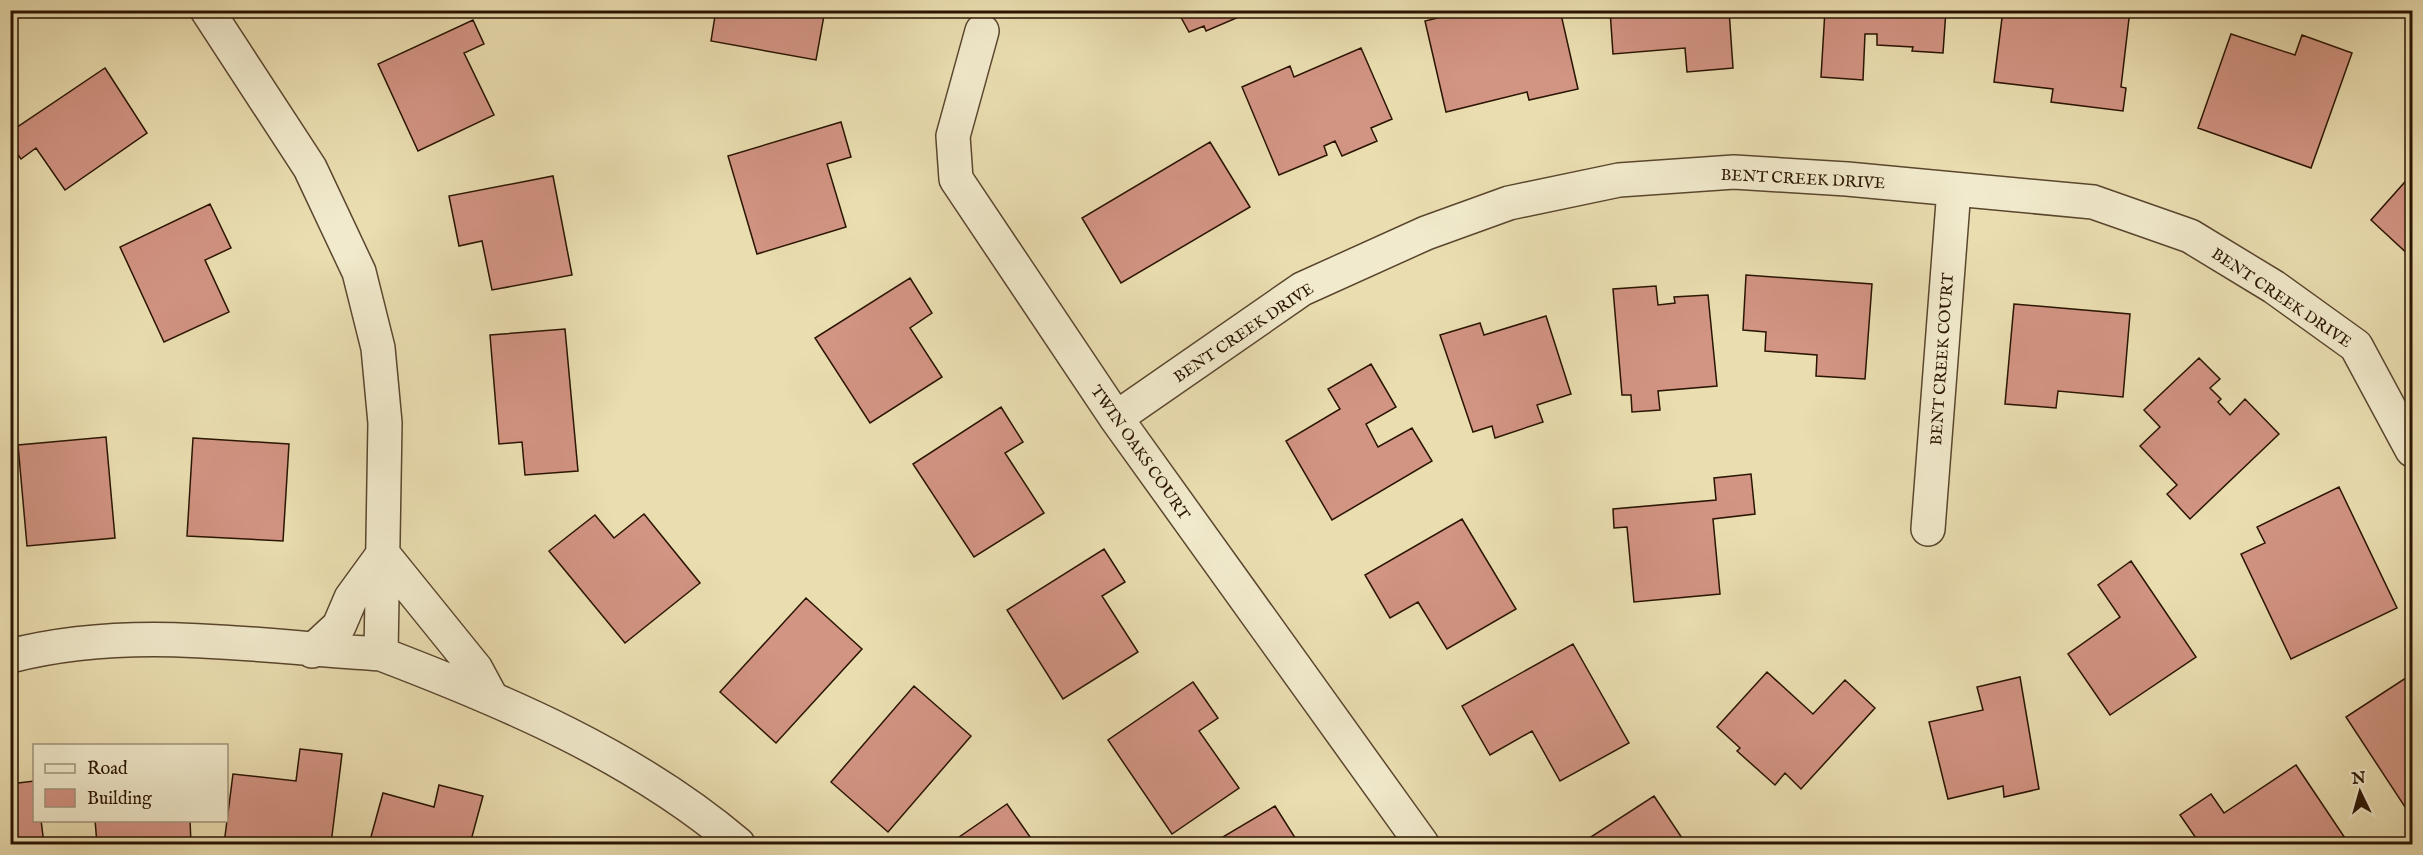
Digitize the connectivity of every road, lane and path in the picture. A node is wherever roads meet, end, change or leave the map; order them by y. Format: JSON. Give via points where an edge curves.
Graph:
{"nodes":[{"id":1,"x":207,"y":10,"type":"edge"},
{"id":2,"x":982,"y":31,"type":"dead end"},
{"id":3,"x":1954,"y":189,"type":"junction"},
{"id":4,"x":1116,"y":418,"type":"junction"},
{"id":5,"x":2412,"y":450,"type":"edge"},
{"id":6,"x":1928,"y":529,"type":"dead end"},
{"id":7,"x":383,"y":554,"type":"junction"},
{"id":8,"x":312,"y":651,"type":"junction"},
{"id":9,"x":381,"y":654,"type":"junction"},
{"id":10,"x":10,"y":656,"type":"edge"},
{"id":11,"x":490,"y":695,"type":"junction"},
{"id":12,"x":738,"y":844,"type":"edge"},
{"id":13,"x":1422,"y":844,"type":"edge"}],
"edges":[{"from":1,"to":7,"type":"street","via":[[310,168],[359,272],[378,348],[385,423]]},
{"from":2,"to":4,"type":"street","name":"TWIN OAKS COURT","via":[[953,136],[956,179]]},
{"from":3,"to":4,"type":"street","name":"BENT CREEK DRIVE","via":[[1734,172],[1619,180],[1509,203],[1426,233],[1302,289]]},
{"from":3,"to":5,"type":"street","name":"BENT CREEK DRIVE","via":[[2092,202],[2190,236],[2274,287],[2356,346]]},
{"from":3,"to":6,"type":"street","name":"BENT CREEK COURT"},
{"from":4,"to":13,"type":"street","name":"TWIN OAKS COURT"},
{"from":7,"to":8,"type":"street","via":[[351,598],[339,626]]},
{"from":7,"to":9,"type":"street"},
{"from":7,"to":11,"type":"street","via":[[476,669]]},
{"from":8,"to":9,"type":"street"},
{"from":8,"to":10,"type":"street","via":[[201,639],[113,639]]},
{"from":9,"to":11,"type":"street"},
{"from":11,"to":12,"type":"street","via":[[617,759]]}]}
